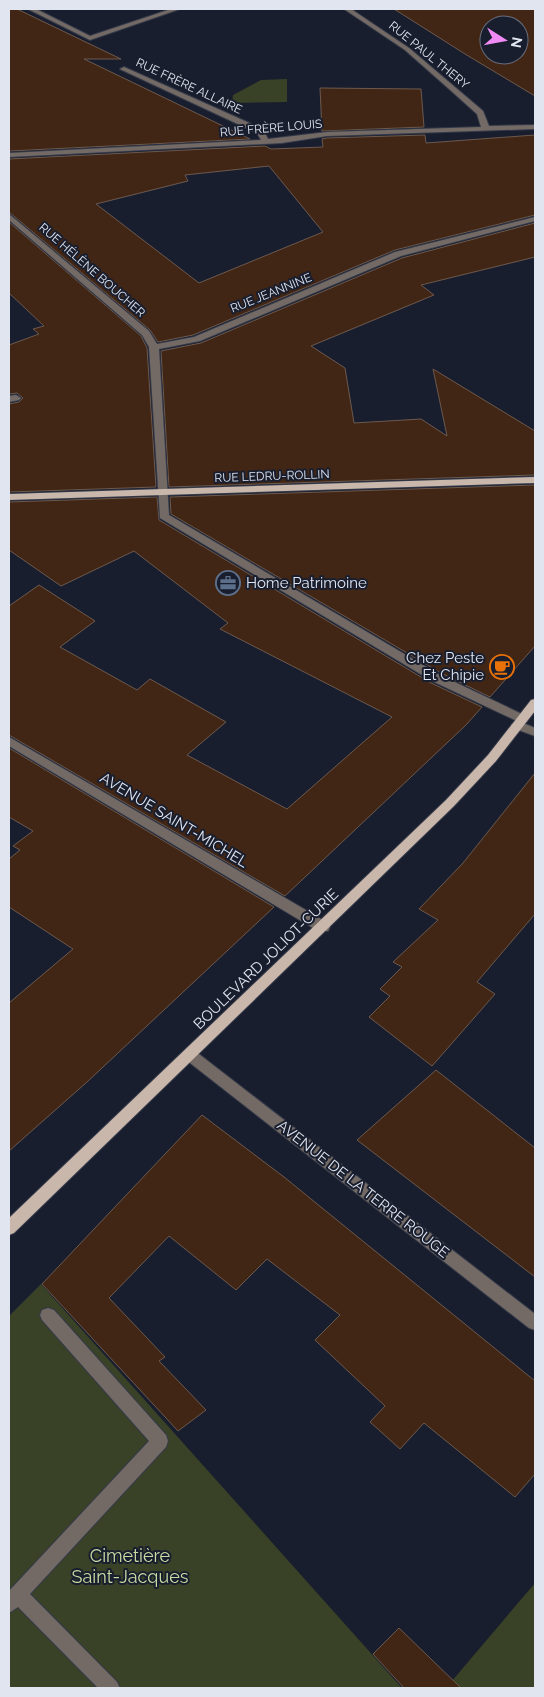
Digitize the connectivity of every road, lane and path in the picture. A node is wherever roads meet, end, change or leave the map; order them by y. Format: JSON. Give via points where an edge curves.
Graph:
{"nodes":[{"id":1,"x":31,"y":9,"type":"edge"},
{"id":2,"x":177,"y":9,"type":"edge"},
{"id":3,"x":347,"y":9,"type":"edge"},
{"id":4,"x":124,"y":69,"type":"dead end"},
{"id":5,"x":535,"y":127,"type":"edge"},
{"id":6,"x":486,"y":129,"type":"junction"},
{"id":7,"x":265,"y":142,"type":"junction"},
{"id":8,"x":9,"y":155,"type":"edge"},
{"id":9,"x":9,"y":216,"type":"edge"},
{"id":10,"x":535,"y":219,"type":"edge"},
{"id":11,"x":154,"y":347,"type":"junction"},
{"id":12,"x":535,"y":480,"type":"edge"},
{"id":13,"x":163,"y":491,"type":"junction"},
{"id":14,"x":9,"y":496,"type":"edge"},
{"id":15,"x":535,"y":703,"type":"edge"},
{"id":16,"x":519,"y":722,"type":"junction"},
{"id":17,"x":535,"y":732,"type":"edge"},
{"id":18,"x":9,"y":741,"type":"edge"},
{"id":19,"x":323,"y":927,"type":"junction"},
{"id":20,"x":190,"y":1055,"type":"junction"},
{"id":21,"x":9,"y":1228,"type":"edge"},
{"id":22,"x":48,"y":1314,"type":"dead end"},
{"id":23,"x":535,"y":1323,"type":"edge"},
{"id":24,"x":13,"y":1599,"type":"edge"},
{"id":25,"x":111,"y":1688,"type":"edge"}],
"edges":[{"from":1,"to":2,"type":"street","via":[[90,38]]},
{"from":3,"to":6,"type":"street","name":"RUE PAUL THERY","via":[[407,48],[480,112]]},
{"from":4,"to":7,"type":"street","name":"RUE FRÈRE ALLAIRE","via":[[260,131]]},
{"from":5,"to":6,"type":"street","name":"RUE FRÈRE LOUIS"},
{"from":6,"to":7,"type":"street","name":"RUE FRÈRE LOUIS","via":[[327,134]]},
{"from":7,"to":8,"type":"street","name":"RUE FRÈRE LOUIS"},
{"from":9,"to":11,"type":"street","name":"RUE HÉLÈNE BOUCHER","via":[[146,333]]},
{"from":10,"to":11,"type":"street","name":"RUE JEANNINE","via":[[398,254],[197,339]]},
{"from":11,"to":13,"type":"street"},
{"from":12,"to":13,"type":"main road","name":"RUE LEDRU-ROLLIN"},
{"from":13,"to":14,"type":"main road","name":"RUE LEDRU-ROLLIN"},
{"from":13,"to":16,"type":"street","via":[[164,516],[436,678]]},
{"from":15,"to":16,"type":"main road","name":"BOULEVARD JOLIOT-CURIE"},
{"from":16,"to":17,"type":"street"},
{"from":16,"to":19,"type":"main road","name":"BOULEVARD JOLIOT-CURIE","via":[[492,758],[450,802]]},
{"from":18,"to":19,"type":"street","name":"AVENUE SAINT-MICHEL"},
{"from":19,"to":20,"type":"main road","name":"BOULEVARD JOLIOT-CURIE"},
{"from":20,"to":21,"type":"main road","name":"BOULEVARD JOLIOT-CURIE"},
{"from":20,"to":23,"type":"street","name":"AVENUE DE LA TERRE ROUGE"},
{"from":22,"to":24,"type":"street","via":[[160,1441]]},
{"from":24,"to":25,"type":"street"}]}
